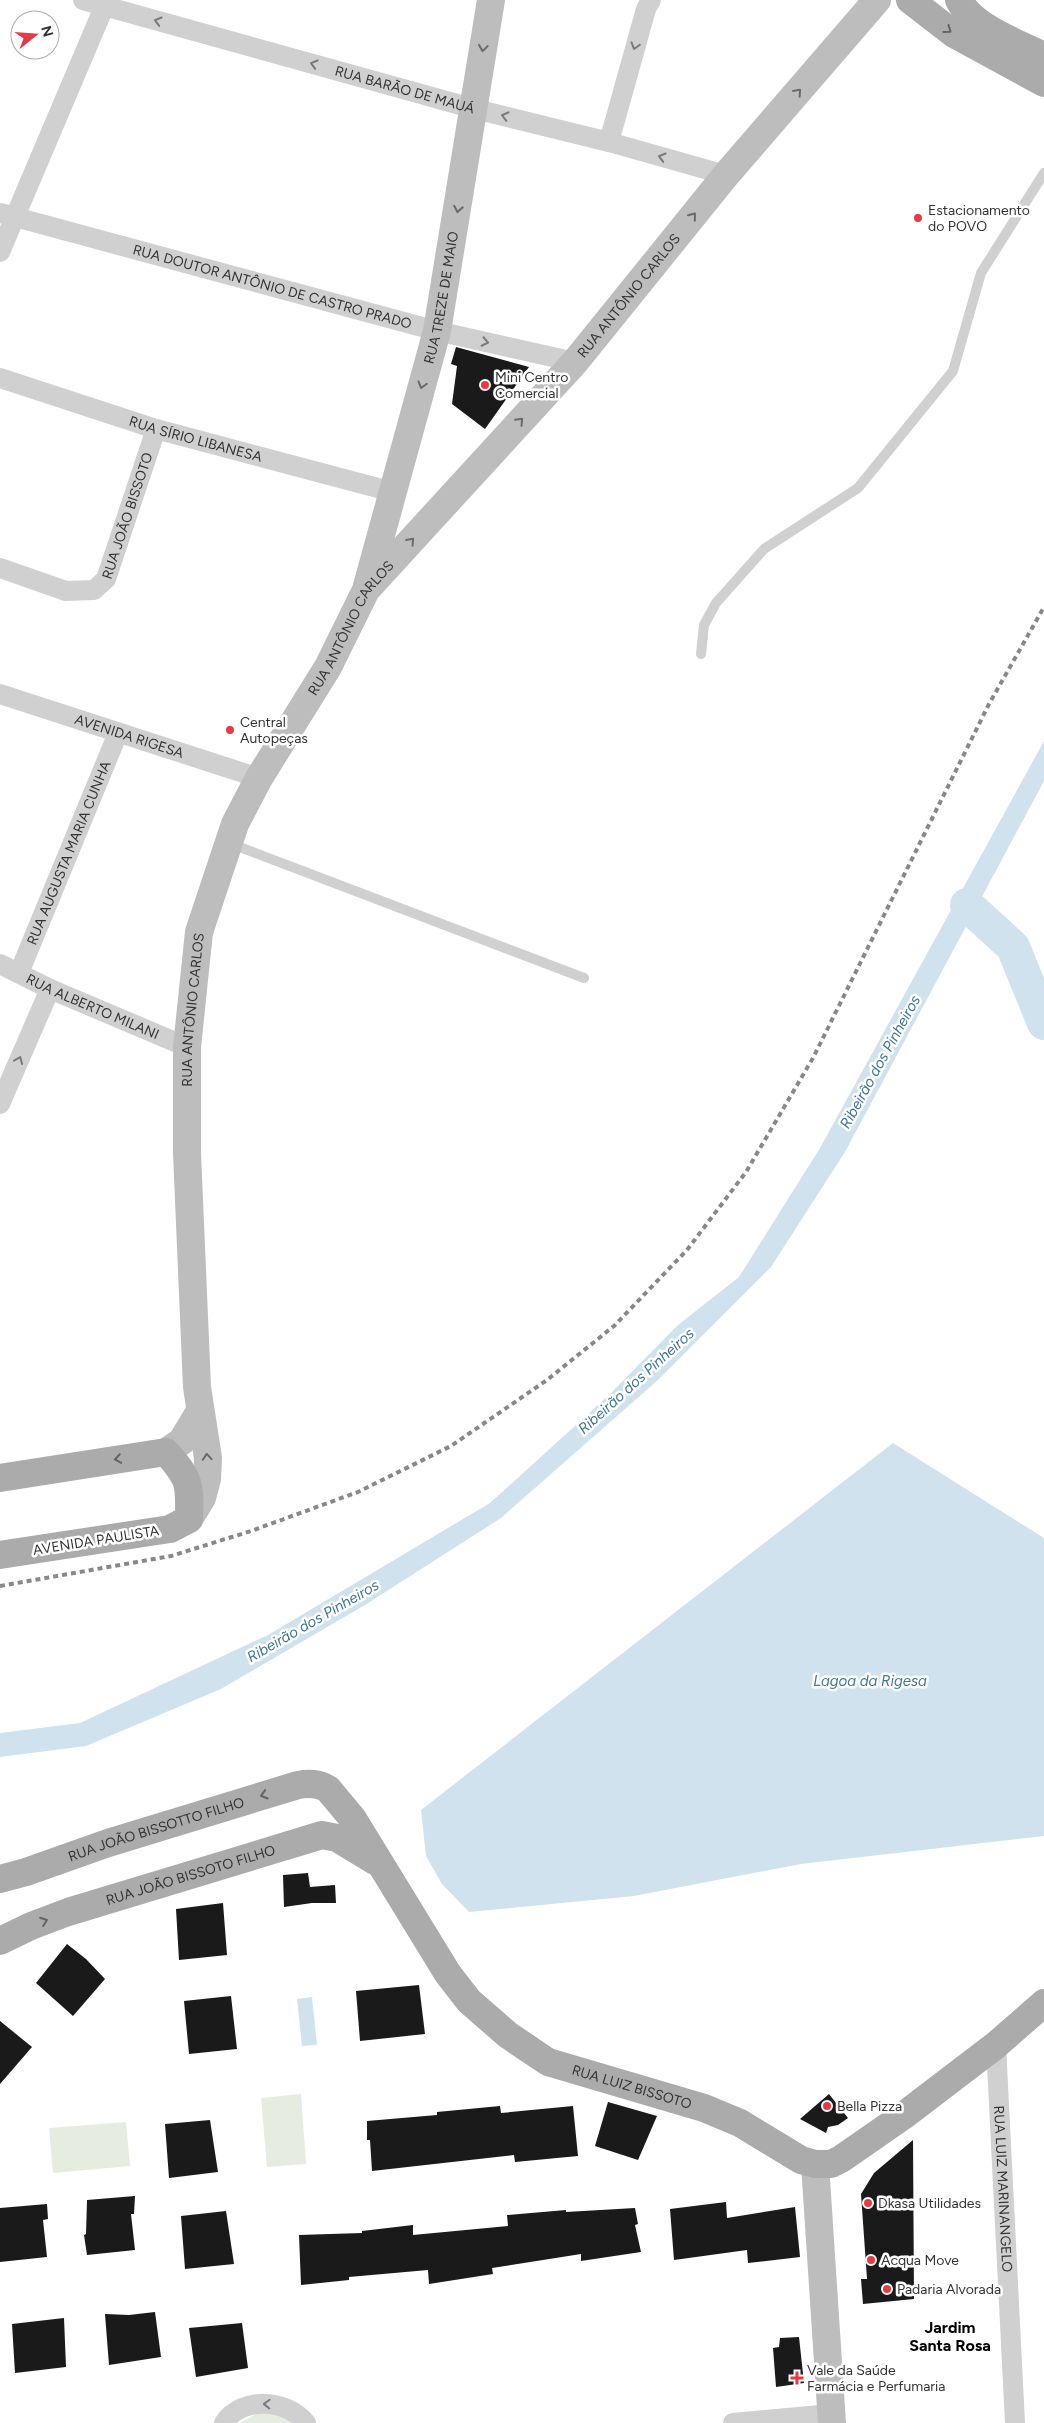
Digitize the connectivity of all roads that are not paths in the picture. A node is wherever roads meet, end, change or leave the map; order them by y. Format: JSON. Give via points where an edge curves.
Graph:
{"nodes":[{"id":1,"x":83,"y":0,"type":"edge"},
{"id":2,"x":491,"y":0,"type":"edge"},
{"id":3,"x":651,"y":0,"type":"edge"},
{"id":4,"x":877,"y":0,"type":"edge"},
{"id":5,"x":910,"y":0,"type":"edge"},
{"id":6,"x":958,"y":0,"type":"edge"},
{"id":7,"x":106,"y":3,"type":"edge"},
{"id":8,"x":1044,"y":56,"type":"edge"},
{"id":9,"x":1044,"y":83,"type":"edge"},
{"id":10,"x":475,"y":109,"type":"junction"},
{"id":11,"x":609,"y":142,"type":"junction"},
{"id":12,"x":1044,"y":173,"type":"edge"},
{"id":13,"x":726,"y":175,"type":"junction"},
{"id":14,"x":8,"y":215,"type":"edge"},
{"id":15,"x":0,"y":252,"type":"edge"},
{"id":16,"x":437,"y":331,"type":"junction"},
{"id":17,"x":575,"y":362,"type":"junction"},
{"id":18,"x":0,"y":378,"type":"edge"},
{"id":19,"x":156,"y":429,"type":"junction"},
{"id":20,"x":395,"y":483,"type":"junction"},
{"id":21,"x":436,"y":512,"type":"junction"},
{"id":22,"x":0,"y":568,"type":"edge"},
{"id":23,"x":366,"y":590,"type":"junction"},
{"id":24,"x":701,"y":654,"type":"dead end"},
{"id":25,"x":2,"y":700,"type":"edge"},
{"id":26,"x":118,"y":732,"type":"junction"},
{"id":27,"x":259,"y":778,"type":"junction"},
{"id":28,"x":228,"y":842,"type":"junction"},
{"id":29,"x":0,"y":964,"type":"edge"},
{"id":30,"x":19,"y":973,"type":"junction"},
{"id":31,"x":584,"y":978,"type":"dead end"},
{"id":32,"x":50,"y":989,"type":"junction"},
{"id":33,"x":187,"y":1047,"type":"junction"},
{"id":34,"x":0,"y":1104,"type":"edge"},
{"id":35,"x":200,"y":1411,"type":"junction"},
{"id":36,"x":166,"y":1452,"type":"junction"},
{"id":37,"x":0,"y":1478,"type":"edge"},
{"id":38,"x":189,"y":1519,"type":"junction"},
{"id":39,"x":0,"y":1555,"type":"edge"},
{"id":40,"x":312,"y":1783,"type":"junction"},
{"id":41,"x":322,"y":1835,"type":"junction"},
{"id":42,"x":380,"y":1865,"type":"junction"},
{"id":43,"x":0,"y":1879,"type":"edge"},
{"id":44,"x":0,"y":1941,"type":"edge"},
{"id":45,"x":1044,"y":2003,"type":"edge"},
{"id":46,"x":996,"y":2045,"type":"junction"},
{"id":47,"x":815,"y":2164,"type":"junction"},
{"id":48,"x":832,"y":2418,"type":"edge"},
{"id":49,"x":224,"y":2423,"type":"edge"},
{"id":50,"x":306,"y":2423,"type":"edge"},
{"id":51,"x":733,"y":2423,"type":"edge"},
{"id":52,"x":1015,"y":2423,"type":"edge"}],
"edges":[{"from":1,"to":7,"type":"street","name":"RUA BARÃO DE MAUÁ"},
{"from":2,"to":10,"type":"main road","name":"RUA TREZE DE MAIO","one_way":true},
{"from":3,"to":11,"type":"street","one_way":true},
{"from":13,"to":4,"type":"main road","name":"RUA ANTÔNIO CARLOS","one_way":true},
{"from":5,"to":9,"type":"main road","one_way":true,"via":[[954,34]]},
{"from":6,"to":8,"type":"main road","via":[[964,10],[991,30]]},
{"from":10,"to":7,"type":"street","name":"RUA BARÃO DE MAUÁ","one_way":true},
{"from":7,"to":14,"type":"street"},
{"from":11,"to":10,"type":"street","name":"RUA BARÃO DE MAUÁ","one_way":true},
{"from":10,"to":16,"type":"main road","name":"RUA TREZE DE MAIO","one_way":true},
{"from":13,"to":11,"type":"street","name":"RUA BARÃO DE MAUÁ","one_way":true},
{"from":12,"to":24,"type":"lane","via":[[981,273],[953,371],[858,488],[764,549],[716,603],[704,626]]},
{"from":17,"to":13,"type":"main road","name":"RUA ANTÔNIO CARLOS","one_way":true},
{"from":14,"to":15,"type":"street"},
{"from":14,"to":16,"type":"street","name":"RUA DOUTOR ANTÔNIO DE CASTRO PRADO"},
{"from":16,"to":17,"type":"street","name":"RUA DOUTOR ANTÔNIO DE CASTRO PRADO","one_way":true},
{"from":16,"to":20,"type":"main road","name":"RUA TREZE DE MAIO","one_way":true},
{"from":21,"to":17,"type":"main road","name":"RUA ANTÔNIO CARLOS","one_way":true},
{"from":18,"to":19,"type":"street","name":"RUA SÍRIO LIBANESA"},
{"from":19,"to":20,"type":"street","name":"RUA SÍRIO LIBANESA"},
{"from":19,"to":22,"type":"street","name":"RUA JOÃO BISSOTO","via":[[106,579],[94,590],[66,591]]},
{"from":20,"to":21,"type":"main road","via":[[407,505],[420,514]]},
{"from":20,"to":23,"type":"main road","name":"RUA TREZE DE MAIO"},
{"from":23,"to":21,"type":"main road","name":"RUA ANTÔNIO CARLOS","one_way":true},
{"from":23,"to":27,"type":"main road","name":"RUA ANTÔNIO CARLOS","via":[[328,667]]},
{"from":25,"to":26,"type":"street","name":"AVENIDA RIGESA"},
{"from":26,"to":27,"type":"street","name":"AVENIDA RIGESA"},
{"from":26,"to":30,"type":"street","name":"RUA AUGUSTA MARIA CUNHA"},
{"from":27,"to":28,"type":"main road","name":"RUA ANTÔNIO CARLOS"},
{"from":28,"to":31,"type":"lane"},
{"from":28,"to":33,"type":"main road","name":"RUA ANTÔNIO CARLOS","via":[[199,932]]},
{"from":29,"to":30,"type":"street","name":"RUA ALBERTO MILANI"},
{"from":30,"to":32,"type":"street","name":"RUA ALBERTO MILANI"},
{"from":32,"to":33,"type":"street","name":"RUA ALBERTO MILANI"},
{"from":34,"to":32,"type":"street","one_way":true},
{"from":33,"to":35,"type":"main road","name":"RUA ANTÔNIO CARLOS","via":[[191,1259]]},
{"from":35,"to":36,"type":"main road","via":[[182,1441]]},
{"from":38,"to":35,"type":"main road","name":"RUA ANTÔNIO CARLOS","one_way":true,"via":[[202,1498],[207,1480],[208,1458]]},
{"from":36,"to":37,"type":"main road","one_way":true},
{"from":36,"to":38,"type":"main road","via":[[183,1470],[190,1488]]},
{"from":38,"to":39,"type":"main road","name":"AVENIDA PAULISTA","via":[[170,1529]]},
{"from":40,"to":41,"type":"main road","via":[[327,1816]]},
{"from":40,"to":42,"type":"main road","name":"RUA LUIZ BISSOTO","via":[[328,1789],[344,1806]]},
{"from":40,"to":43,"type":"main road","name":"RUA JOÃO BISSOTTO FILHO","one_way":true,"via":[[108,1843]]},
{"from":41,"to":42,"type":"main road","via":[[352,1845]]},
{"from":44,"to":41,"type":"main road","name":"RUA JOÃO BISSOTO FILHO","one_way":true,"via":[[68,1912]]},
{"from":42,"to":47,"type":"main road","name":"RUA LUIZ BISSOTO","via":[[448,1974],[469,2001],[508,2035],[548,2062],[704,2108],[740,2123],[801,2160]]},
{"from":45,"to":46,"type":"main road"},
{"from":46,"to":47,"type":"main road","via":[[841,2159],[831,2164]]},
{"from":46,"to":52,"type":"street","name":"RUA LUIZ MARINANGELO"},
{"from":47,"to":48,"type":"main road"},
{"from":48,"to":51,"type":"street"},
{"from":50,"to":49,"type":"street","one_way":true,"via":[[290,2409],[255,2404],[238,2410]]}]}
